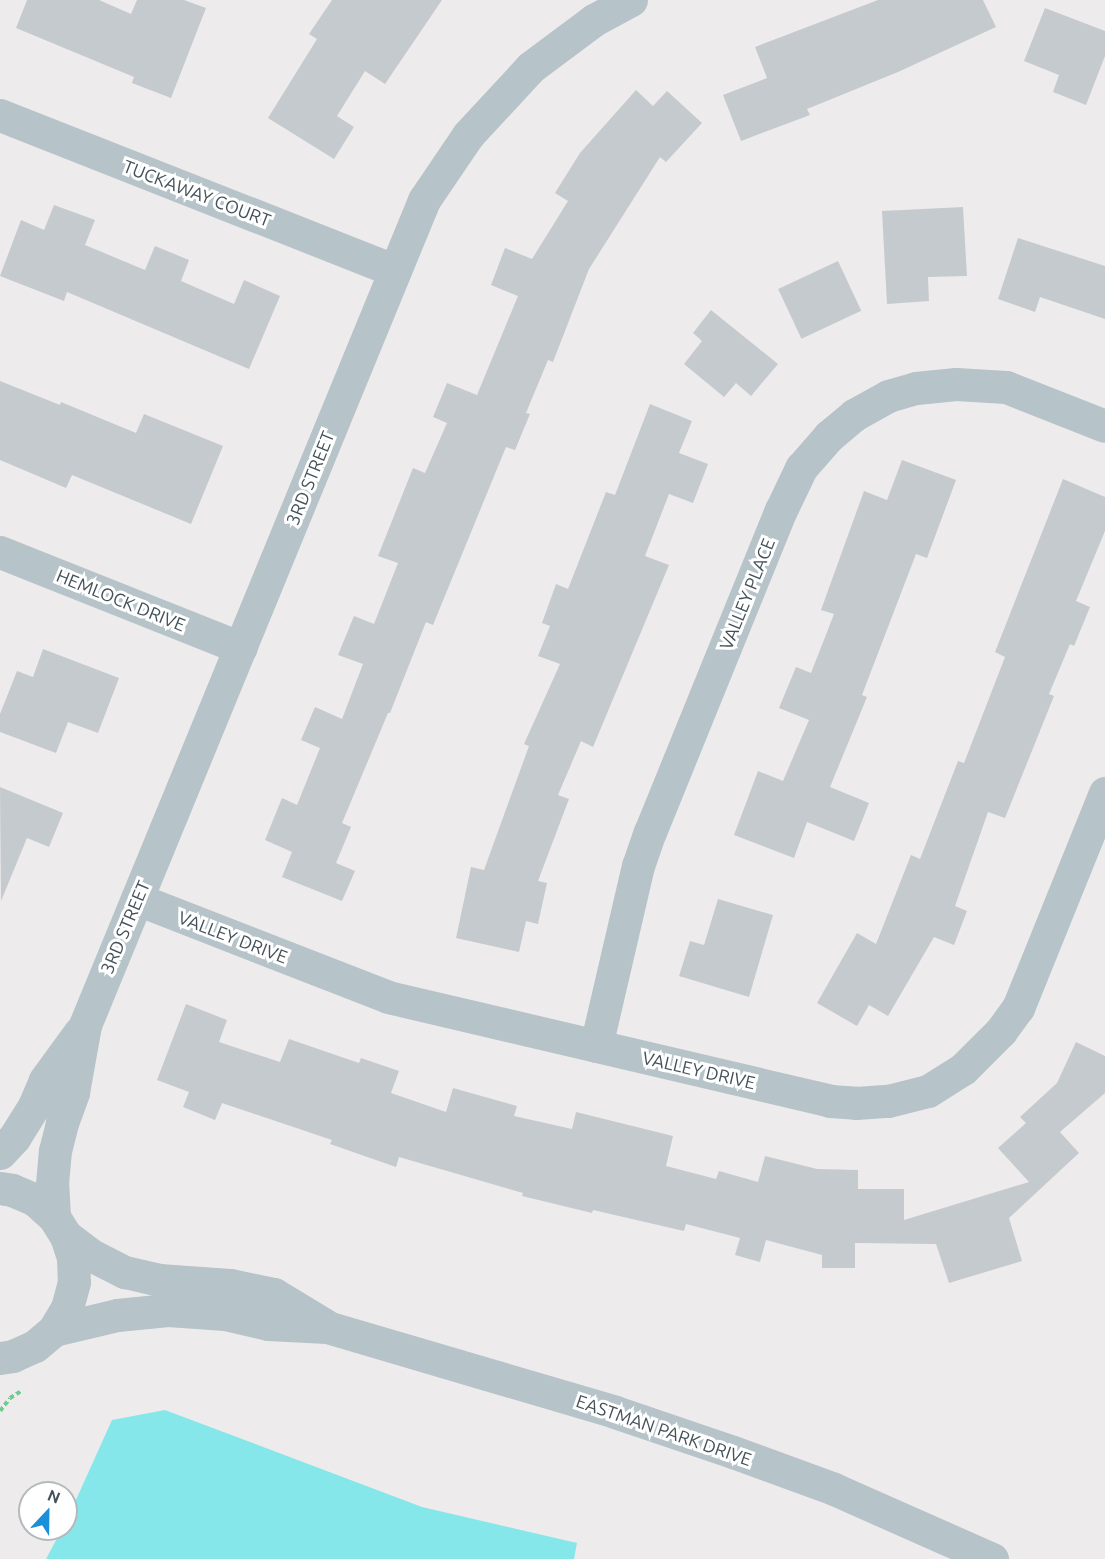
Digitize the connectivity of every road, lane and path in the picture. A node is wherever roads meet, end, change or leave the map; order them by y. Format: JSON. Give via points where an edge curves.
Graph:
{"nodes":[{"id":1,"x":631,"y":0,"type":"edge"},
{"id":2,"x":0,"y":115,"type":"edge"},
{"id":3,"x":394,"y":270,"type":"junction"},
{"id":4,"x":1105,"y":426,"type":"edge"},
{"id":5,"x":0,"y":552,"type":"edge"},
{"id":6,"x":241,"y":648,"type":"junction"},
{"id":7,"x":1105,"y":793,"type":"edge"},
{"id":8,"x":137,"y":899,"type":"junction"},
{"id":9,"x":85,"y":1025,"type":"junction"},
{"id":10,"x":596,"y":1046,"type":"junction"},
{"id":11,"x":0,"y":1153,"type":"edge"},
{"id":12,"x":0,"y":1188,"type":"edge"},
{"id":13,"x":60,"y":1226,"type":"junction"},
{"id":14,"x":327,"y":1327,"type":"junction"},
{"id":15,"x":54,"y":1330,"type":"junction"},
{"id":16,"x":4,"y":1360,"type":"edge"},
{"id":17,"x":992,"y":1559,"type":"edge"}],
"edges":[{"from":1,"to":3,"type":"street","name":"3RD STREET","via":[[554,48],[468,135],[424,200]]},
{"from":2,"to":3,"type":"street","name":"TUCKAWAY COURT"},
{"from":3,"to":6,"type":"street","name":"3RD STREET"},
{"from":4,"to":10,"type":"street","name":"VALLEY PLACE","via":[[1005,387],[956,384],[916,388],[888,396],[854,415],[801,468],[650,832],[638,866]]},
{"from":5,"to":6,"type":"street","name":"HEMLOCK DRIVE"},
{"from":6,"to":8,"type":"street","name":"3RD STREET"},
{"from":7,"to":10,"type":"street","name":"VALLEY DRIVE","via":[[1018,1008],[963,1069],[928,1091],[888,1101],[830,1101]]},
{"from":8,"to":9,"type":"street","name":"3RD STREET"},
{"from":8,"to":10,"type":"street","name":"VALLEY DRIVE","via":[[367,990]]},
{"from":9,"to":11,"type":"street","name":"3RD STREET","via":[[45,1080],[14,1138]]},
{"from":9,"to":13,"type":"street","name":"3RD STREET","via":[[73,1092],[56,1151],[52,1184]]},
{"from":12,"to":13,"type":"street","name":"EASTMAN PARK DRIVE","via":[[35,1200]]},
{"from":13,"to":14,"type":"street","name":"EASTMAN PARK DRIVE","via":[[91,1255],[125,1272],[274,1294]]},
{"from":13,"to":15,"type":"street","name":"3RD STREET","via":[[73,1257],[74,1282],[68,1308]]},
{"from":14,"to":15,"type":"street","name":"EASTMAN PARK DRIVE","via":[[268,1324],[225,1314],[168,1310],[117,1315]]},
{"from":14,"to":17,"type":"street","name":"EASTMAN PARK DRIVE","via":[[615,1412],[733,1452],[834,1489]]},
{"from":15,"to":16,"type":"street","via":[[35,1346]]}]}
